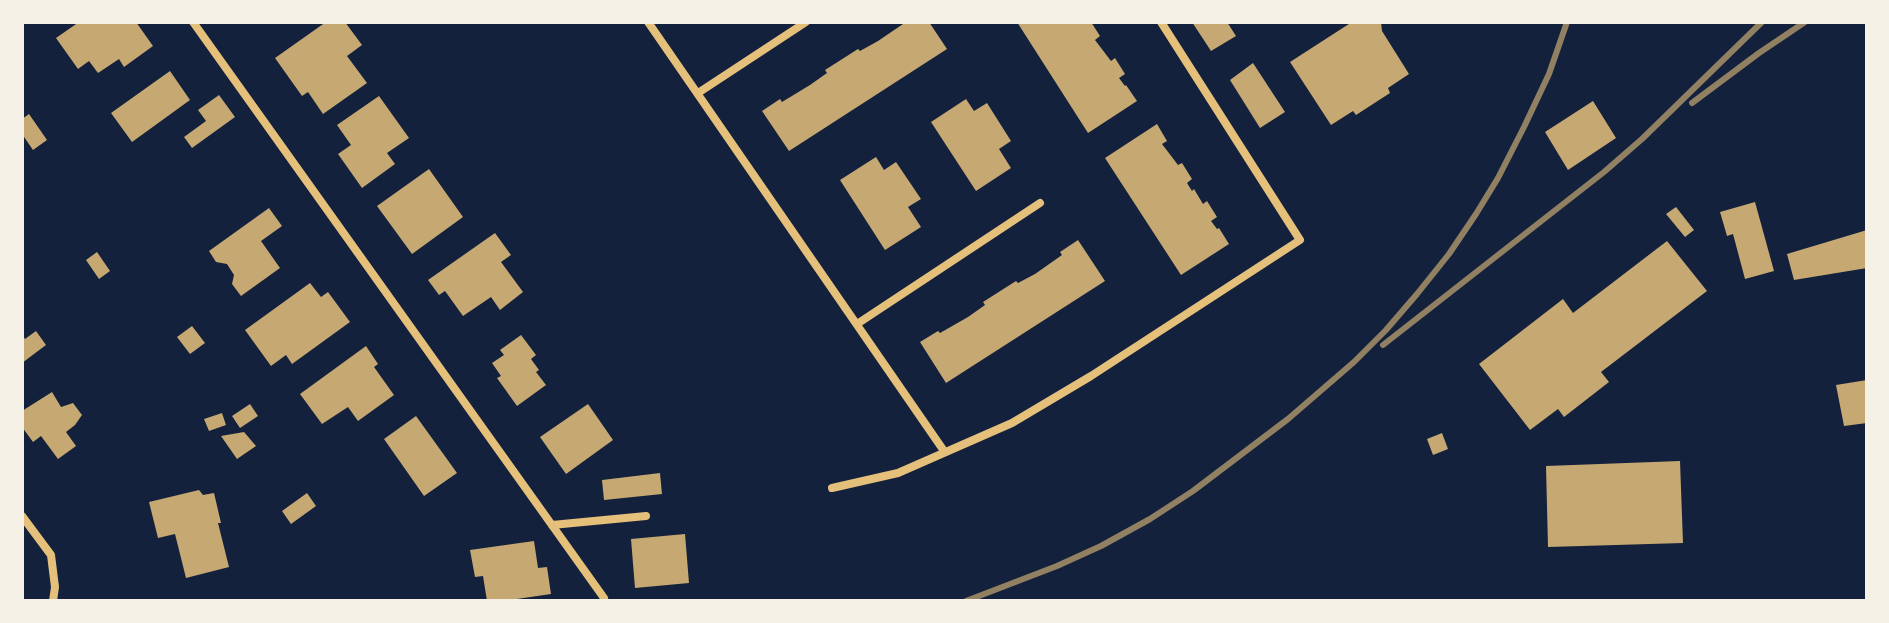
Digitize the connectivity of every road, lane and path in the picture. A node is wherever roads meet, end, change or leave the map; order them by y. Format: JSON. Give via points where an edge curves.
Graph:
{"nodes":[{"id":1,"x":193,"y":22,"type":"edge"},
{"id":2,"x":648,"y":22,"type":"edge"},
{"id":3,"x":806,"y":22,"type":"edge"},
{"id":4,"x":1161,"y":22,"type":"edge"},
{"id":5,"x":698,"y":93,"type":"junction"},
{"id":6,"x":1040,"y":203,"type":"dead end"},
{"id":7,"x":857,"y":324,"type":"junction"},
{"id":8,"x":944,"y":451,"type":"junction"},
{"id":9,"x":832,"y":488,"type":"dead end"},
{"id":10,"x":22,"y":516,"type":"edge"},
{"id":11,"x":646,"y":516,"type":"dead end"},
{"id":12,"x":552,"y":525,"type":"junction"},
{"id":13,"x":604,"y":598,"type":"dead end"},
{"id":14,"x":53,"y":601,"type":"edge"}],
"edges":[{"from":1,"to":12,"type":"street"},
{"from":2,"to":5,"type":"street"},
{"from":3,"to":5,"type":"street"},
{"from":4,"to":8,"type":"street","via":[[1300,240],[1025,416]]},
{"from":5,"to":7,"type":"street"},
{"from":6,"to":7,"type":"street"},
{"from":7,"to":8,"type":"street"},
{"from":8,"to":9,"type":"street","via":[[898,473]]},
{"from":10,"to":14,"type":"street","via":[[51,555]]},
{"from":11,"to":12,"type":"street"},
{"from":12,"to":13,"type":"street"}]}
